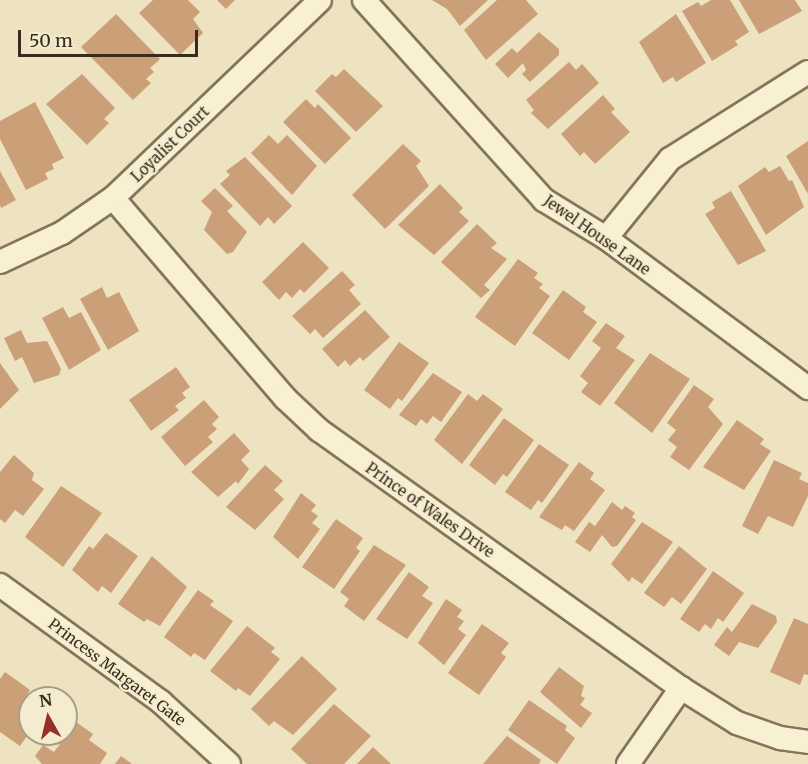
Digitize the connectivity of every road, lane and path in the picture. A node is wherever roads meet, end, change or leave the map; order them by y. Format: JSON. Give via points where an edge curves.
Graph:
{"nodes":[{"id":1,"x":320,"y":0,"type":"edge"},
{"id":2,"x":364,"y":0,"type":"edge"},
{"id":3,"x":808,"y":72,"type":"edge"},
{"id":4,"x":113,"y":198,"type":"junction"},
{"id":5,"x":606,"y":238,"type":"junction"},
{"id":6,"x":0,"y":262,"type":"edge"},
{"id":7,"x":808,"y":388,"type":"edge"},
{"id":8,"x":0,"y":585,"type":"edge"},
{"id":9,"x":681,"y":688,"type":"junction"},
{"id":10,"x":808,"y":742,"type":"edge"},
{"id":11,"x":229,"y":764,"type":"edge"},
{"id":12,"x":628,"y":764,"type":"edge"}],
"edges":[{"from":1,"to":4,"type":"street","name":"Loyalist Court"},
{"from":2,"to":5,"type":"street","name":"Jewel House Lane","via":[[544,200]]},
{"from":3,"to":5,"type":"street","via":[[680,150],[647,183]]},
{"from":4,"to":6,"type":"street","name":"Loyalist Court","via":[[62,233]]},
{"from":4,"to":9,"type":"street","name":"Prince of Wales Drive","via":[[307,420]]},
{"from":5,"to":7,"type":"street","name":"Jewel House Lane"},
{"from":8,"to":11,"type":"street","name":"Princess Margaret Gate","via":[[161,702]]},
{"from":9,"to":10,"type":"street","name":"Prince of Wales Drive","via":[[737,723],[780,738]]},
{"from":9,"to":12,"type":"street"}]}
